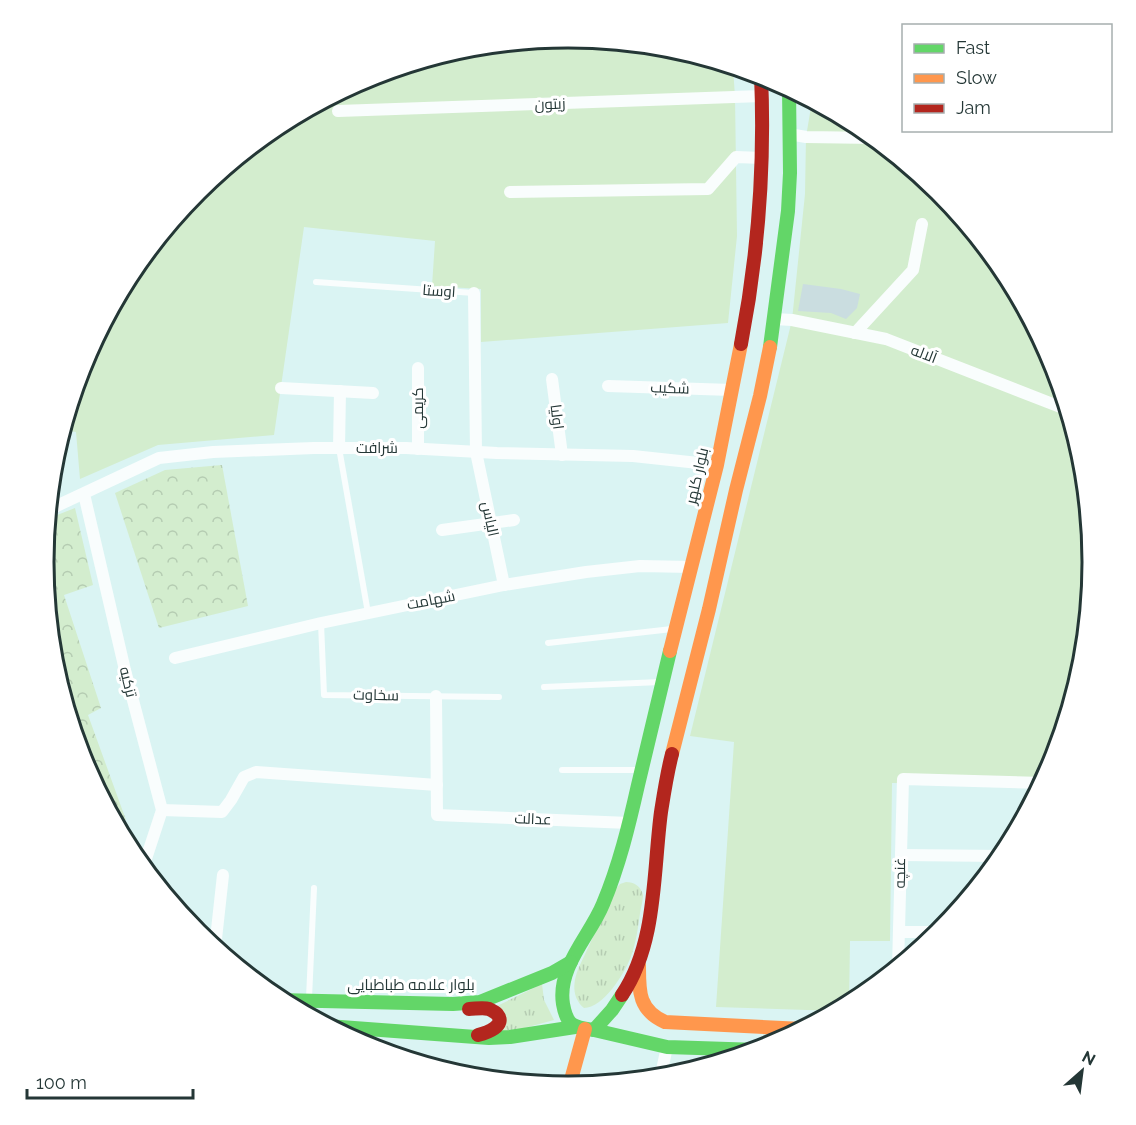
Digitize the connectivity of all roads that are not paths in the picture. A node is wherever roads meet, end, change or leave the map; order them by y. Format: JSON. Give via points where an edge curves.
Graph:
{"nodes":[{"id":1,"x":762,"y":86,"type":"edge"},
{"id":2,"x":762,"y":96,"type":"junction"},
{"id":3,"x":789,"y":98,"type":"edge"},
{"id":4,"x":338,"y":111,"type":"dead end"},
{"id":5,"x":789,"y":134,"type":"junction"},
{"id":6,"x":858,"y":138,"type":"edge"},
{"id":7,"x":762,"y":158,"type":"junction"},
{"id":8,"x":510,"y":192,"type":"dead end"},
{"id":9,"x":922,"y":224,"type":"dead end"},
{"id":10,"x":316,"y":282,"type":"dead end"},
{"id":11,"x":474,"y":293,"type":"joint"},
{"id":12,"x":775,"y":320,"type":"junction"},
{"id":13,"x":855,"y":333,"type":"junction"},
{"id":14,"x":418,"y":368,"type":"dead end"},
{"id":15,"x":552,"y":379,"type":"dead end"},
{"id":16,"x":608,"y":386,"type":"dead end"},
{"id":17,"x":281,"y":388,"type":"dead end"},
{"id":18,"x":732,"y":390,"type":"junction"},
{"id":19,"x":340,"y":391,"type":"junction"},
{"id":20,"x":373,"y":393,"type":"dead end"},
{"id":21,"x":1058,"y":406,"type":"edge"},
{"id":22,"x":339,"y":448,"type":"junction"},
{"id":23,"x":418,"y":449,"type":"junction"},
{"id":24,"x":476,"y":452,"type":"junction"},
{"id":25,"x":562,"y":455,"type":"junction"},
{"id":26,"x":717,"y":465,"type":"junction"},
{"id":27,"x":84,"y":494,"type":"junction"},
{"id":28,"x":57,"y":506,"type":"edge"},
{"id":29,"x":514,"y":520,"type":"dead end"},
{"id":30,"x":491,"y":524,"type":"junction"},
{"id":31,"x":442,"y":530,"type":"dead end"},
{"id":32,"x":691,"y":567,"type":"junction"},
{"id":33,"x":504,"y":585,"type":"junction"},
{"id":34,"x":368,"y":613,"type":"junction"},
{"id":35,"x":321,"y":622,"type":"junction"},
{"id":36,"x":675,"y":629,"type":"junction"},
{"id":37,"x":548,"y":643,"type":"dead end"},
{"id":38,"x":175,"y":658,"type":"dead end"},
{"id":39,"x":663,"y":682,"type":"junction"},
{"id":40,"x":544,"y":687,"type":"dead end"},
{"id":41,"x":436,"y":696,"type":"junction"},
{"id":42,"x":499,"y":697,"type":"dead end"},
{"id":43,"x":562,"y":770,"type":"dead end"},
{"id":44,"x":641,"y":770,"type":"junction"},
{"id":45,"x":1032,"y":783,"type":"edge"},
{"id":46,"x":437,"y":785,"type":"junction"},
{"id":47,"x":162,"y":810,"type":"junction"},
{"id":48,"x":629,"y":823,"type":"junction"},
{"id":49,"x":901,"y":855,"type":"junction"},
{"id":50,"x":990,"y":856,"type":"edge"},
{"id":51,"x":147,"y":857,"type":"edge"},
{"id":52,"x":223,"y":875,"type":"dead end"},
{"id":53,"x":314,"y":888,"type":"dead end"},
{"id":54,"x":899,"y":932,"type":"junction"},
{"id":55,"x":925,"y":932,"type":"edge"},
{"id":56,"x":216,"y":937,"type":"edge"},
{"id":57,"x":898,"y":956,"type":"edge"},
{"id":58,"x":571,"y":962,"type":"junction"},
{"id":59,"x":639,"y":965,"type":"junction"},
{"id":60,"x":299,"y":1001,"type":"edge"},
{"id":61,"x":309,"y":1001,"type":"junction"},
{"id":62,"x":419,"y":1003,"type":"junction"},
{"id":63,"x":348,"y":1028,"type":"edge"},
{"id":64,"x":787,"y":1028,"type":"edge"},
{"id":65,"x":584,"y":1029,"type":"junction"},
{"id":66,"x":467,"y":1037,"type":"junction"},
{"id":67,"x":667,"y":1047,"type":"junction"},
{"id":68,"x":735,"y":1049,"type":"edge"},
{"id":69,"x":662,"y":1068,"type":"edge"},
{"id":70,"x":571,"y":1077,"type":"edge"}],
"edges":[{"from":1,"to":2,"type":"main road","name":"بلوار کلهر"},
{"from":2,"to":4,"type":"street","name":"زیتون"},
{"from":2,"to":7,"type":"main road","name":"بلوار کلهر"},
{"from":3,"to":5,"type":"main road"},
{"from":5,"to":6,"type":"street"},
{"from":5,"to":12,"type":"main road","via":[[788,211]]},
{"from":7,"to":8,"type":"street","via":[[736,157],[708,189]]},
{"from":7,"to":18,"type":"main road","name":"بلوار کلهر","via":[[750,296]]},
{"from":9,"to":13,"type":"street","via":[[913,270]]},
{"from":10,"to":11,"type":"lane","name":"اوستا"},
{"from":11,"to":24,"type":"street","name":"اوستا"},
{"from":12,"to":13,"type":"street","name":"آلاله"},
{"from":12,"to":59,"type":"main road","via":[[670,762],[655,881]]},
{"from":13,"to":21,"type":"street","name":"آلاله","via":[[886,339]]},
{"from":14,"to":23,"type":"street","name":"کریمی"},
{"from":15,"to":25,"type":"street","name":"اولیا"},
{"from":16,"to":18,"type":"street","name":"شکیب"},
{"from":17,"to":19,"type":"street"},
{"from":18,"to":26,"type":"main road","name":"بلوار کلهر"},
{"from":19,"to":20,"type":"street"},
{"from":19,"to":22,"type":"street"},
{"from":22,"to":23,"type":"street","name":"شرافت"},
{"from":22,"to":27,"type":"street","name":"شرافت","via":[[159,458]]},
{"from":22,"to":34,"type":"lane"},
{"from":23,"to":24,"type":"street","name":"شرافت"},
{"from":24,"to":25,"type":"street","name":"شرافت"},
{"from":24,"to":30,"type":"street","name":"الیاس"},
{"from":25,"to":26,"type":"street","name":"شرافت","via":[[633,456]]},
{"from":26,"to":32,"type":"main road","name":"بلوار کلهر"},
{"from":27,"to":28,"type":"street","name":"شرافت"},
{"from":27,"to":47,"type":"street","name":"تزکیه"},
{"from":29,"to":30,"type":"street"},
{"from":30,"to":31,"type":"street"},
{"from":30,"to":33,"type":"street","name":"الیاس"},
{"from":32,"to":33,"type":"street","name":"شهامت","via":[[640,566]]},
{"from":32,"to":36,"type":"main road","name":"بلوار کلهر"},
{"from":33,"to":34,"type":"street","name":"شهامت"},
{"from":34,"to":35,"type":"street","name":"شهامت"},
{"from":35,"to":38,"type":"street","name":"شهامت"},
{"from":35,"to":41,"type":"lane","name":"سخاوت","via":[[324,695]]},
{"from":36,"to":37,"type":"lane"},
{"from":36,"to":39,"type":"main road","name":"بلوار کلهر"},
{"from":39,"to":40,"type":"lane"},
{"from":39,"to":44,"type":"main road","name":"بلوار کلهر"},
{"from":41,"to":42,"type":"lane","name":"سخاوت"},
{"from":41,"to":46,"type":"street"},
{"from":43,"to":44,"type":"lane"},
{"from":44,"to":48,"type":"main road","name":"بلوار کلهر"},
{"from":45,"to":49,"type":"street","name":"غنچه","via":[[903,779]]},
{"from":46,"to":47,"type":"street","via":[[256,772],[244,777],[222,812]]},
{"from":46,"to":48,"type":"street","name":"عدالت","via":[[437,815]]},
{"from":47,"to":51,"type":"street"},
{"from":48,"to":58,"type":"main road","name":"بلوار کلهر","via":[[603,905]]},
{"from":49,"to":50,"type":"street"},
{"from":49,"to":54,"type":"street","name":"غنچه"},
{"from":52,"to":56,"type":"street"},
{"from":53,"to":61,"type":"lane"},
{"from":54,"to":55,"type":"street"},
{"from":54,"to":57,"type":"street","name":"غنچه"},
{"from":58,"to":62,"type":"main road","name":"بلوار علامه طباطبایی","via":[[480,1002]]},
{"from":58,"to":65,"type":"main road","name":"بلوار کلهر","via":[[563,998],[569,1022]]},
{"from":59,"to":64,"type":"main road","via":[[639,994],[655,1019]]},
{"from":59,"to":65,"type":"main road","via":[[612,1010]]},
{"from":60,"to":61,"type":"main road","name":"بلوار علامه طباطبایی"},
{"from":61,"to":62,"type":"main road","name":"بلوار علامه طباطبایی"},
{"from":62,"to":66,"type":"main road","via":[[496,1012],[498,1026],[485,1034]]},
{"from":63,"to":66,"type":"main road"},
{"from":65,"to":66,"type":"main road"},
{"from":65,"to":67,"type":"main road"},
{"from":65,"to":70,"type":"main road"},
{"from":67,"to":68,"type":"main road"},
{"from":67,"to":69,"type":"street"}]}
